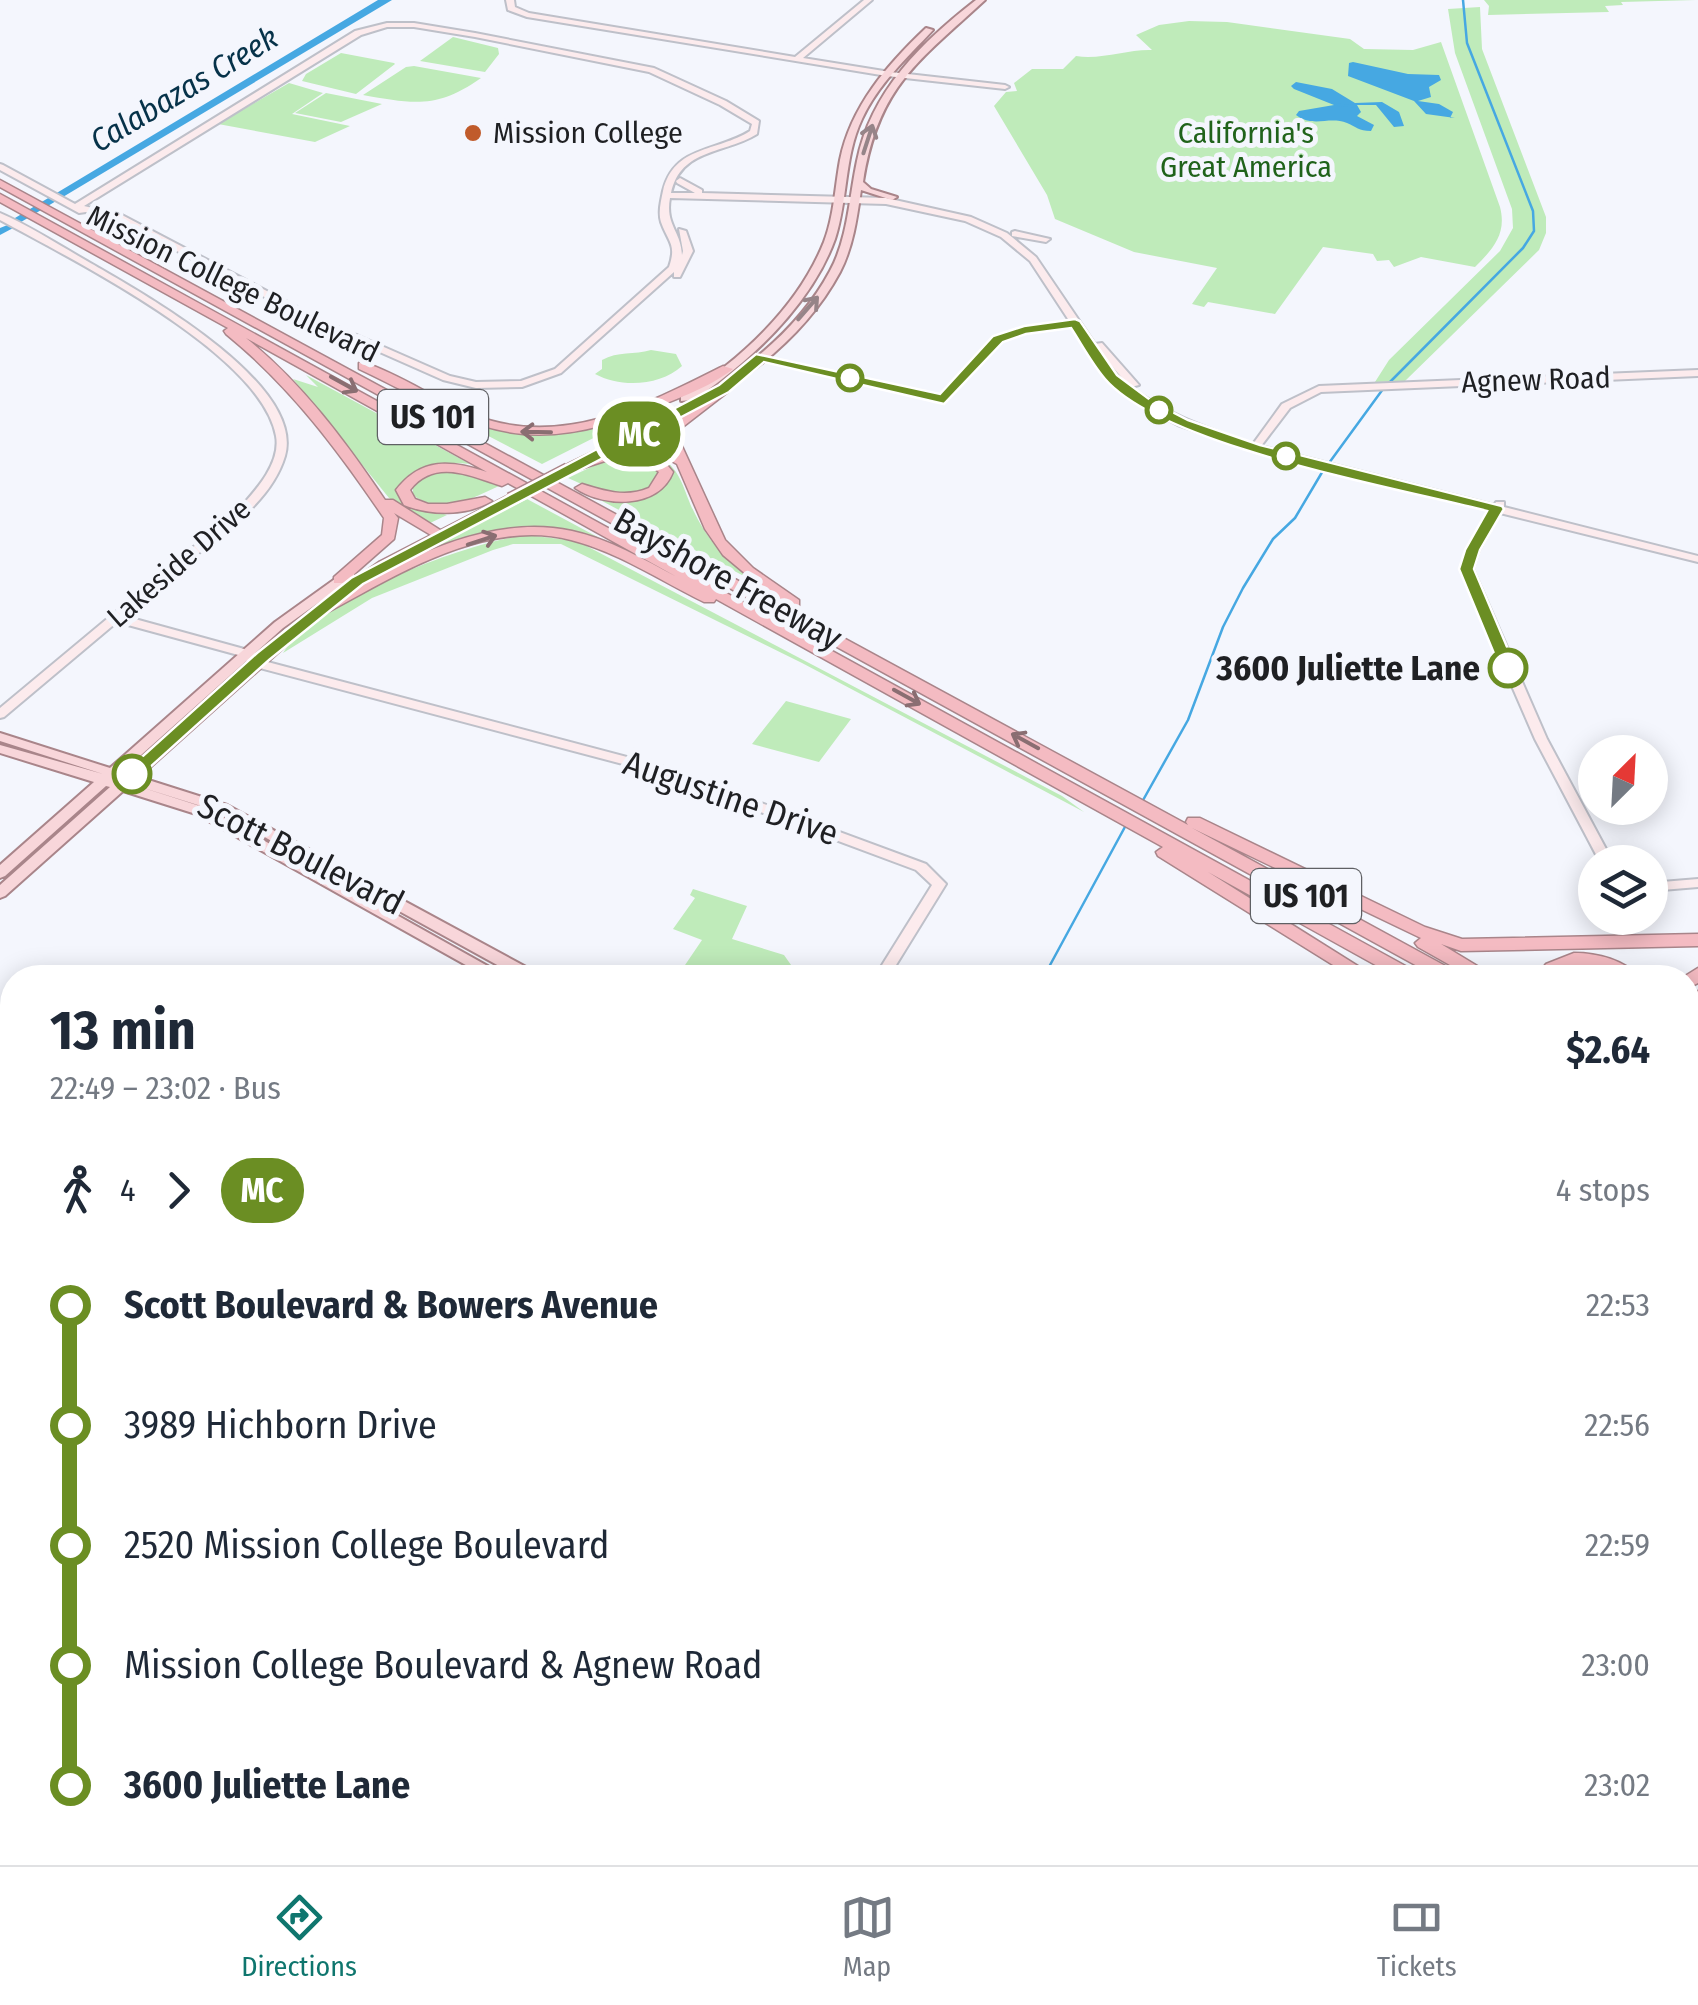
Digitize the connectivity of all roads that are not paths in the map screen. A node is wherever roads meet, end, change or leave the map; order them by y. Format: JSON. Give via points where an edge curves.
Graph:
{"nodes":[{"id":1,"x":510,"y":0,"type":"edge"},
{"id":2,"x":868,"y":0,"type":"edge"},
{"id":3,"x":967,"y":0,"type":"edge"},
{"id":4,"x":981,"y":0,"type":"edge"},
{"id":5,"x":494,"y":39,"type":"junction"},
{"id":6,"x":796,"y":60,"type":"junction"},
{"id":7,"x":887,"y":74,"type":"junction"},
{"id":8,"x":901,"y":75,"type":"junction"},
{"id":9,"x":1005,"y":87,"type":"dead end"},
{"id":10,"x":0,"y":167,"type":"edge"},
{"id":11,"x":0,"y":183,"type":"edge"},
{"id":12,"x":673,"y":191,"type":"junction"},
{"id":13,"x":857,"y":192,"type":"junction"},
{"id":14,"x":840,"y":196,"type":"junction"},
{"id":15,"x":0,"y":197,"type":"edge"},
{"id":16,"x":720,"y":197,"type":"junction"},
{"id":17,"x":889,"y":199,"type":"junction"},
{"id":18,"x":76,"y":206,"type":"junction"},
{"id":19,"x":672,"y":207,"type":"junction"},
{"id":20,"x":854,"y":213,"type":"junction"},
{"id":21,"x":0,"y":216,"type":"edge"},
{"id":22,"x":1009,"y":235,"type":"junction"},
{"id":23,"x":1035,"y":255,"type":"junction"},
{"id":24,"x":197,"y":303,"type":"junction"},
{"id":25,"x":248,"y":316,"type":"junction"},
{"id":26,"x":727,"y":369,"type":"junction"},
{"id":27,"x":1698,"y":373,"type":"edge"},
{"id":28,"x":724,"y":388,"type":"junction"},
{"id":29,"x":629,"y":433,"type":"junction"},
{"id":30,"x":476,"y":440,"type":"junction"},
{"id":31,"x":1256,"y":445,"type":"junction"},
{"id":32,"x":564,"y":466,"type":"junction"},
{"id":33,"x":687,"y":466,"type":"junction"},
{"id":34,"x":372,"y":490,"type":"junction"},
{"id":35,"x":506,"y":496,"type":"junction"},
{"id":36,"x":485,"y":502,"type":"junction"},
{"id":37,"x":1498,"y":505,"type":"junction"},
{"id":38,"x":437,"y":533,"type":"junction"},
{"id":39,"x":1698,"y":551,"type":"edge"},
{"id":40,"x":655,"y":557,"type":"junction"},
{"id":41,"x":1698,"y":559,"type":"edge"},
{"id":42,"x":339,"y":580,"type":"junction"},
{"id":43,"x":312,"y":615,"type":"junction"},
{"id":44,"x":118,"y":618,"type":"junction"},
{"id":45,"x":846,"y":643,"type":"junction"},
{"id":46,"x":821,"y":650,"type":"junction"},
{"id":47,"x":255,"y":658,"type":"junction"},
{"id":48,"x":0,"y":714,"type":"edge"},
{"id":49,"x":0,"y":737,"type":"edge"},
{"id":50,"x":0,"y":749,"type":"edge"},
{"id":51,"x":117,"y":779,"type":"junction"},
{"id":52,"x":1152,"y":822,"type":"junction"},
{"id":53,"x":1598,"y":845,"type":"edge"},
{"id":54,"x":1253,"y":850,"type":"junction"},
{"id":55,"x":0,"y":873,"type":"edge"},
{"id":56,"x":1698,"y":883,"type":"edge"},
{"id":57,"x":1668,"y":886,"type":"edge"},
{"id":58,"x":0,"y":894,"type":"edge"},
{"id":59,"x":374,"y":898,"type":"junction"},
{"id":60,"x":1280,"y":923,"type":"junction"},
{"id":61,"x":1698,"y":940,"type":"edge"},
{"id":62,"x":481,"y":965,"type":"edge"},
{"id":63,"x":508,"y":965,"type":"edge"},
{"id":64,"x":890,"y":965,"type":"edge"},
{"id":65,"x":1347,"y":965,"type":"edge"},
{"id":66,"x":1355,"y":965,"type":"edge"},
{"id":67,"x":1392,"y":965,"type":"edge"},
{"id":68,"x":1429,"y":965,"type":"edge"},
{"id":69,"x":1464,"y":965,"type":"edge"},
{"id":70,"x":1555,"y":965,"type":"edge"},
{"id":71,"x":1612,"y":965,"type":"edge"}],
"edges":[{"from":1,"to":6,"type":"street","via":[[511,8],[527,15]]},
{"from":2,"to":6,"type":"street"},
{"from":3,"to":7,"type":"main road"},
{"from":4,"to":8,"type":"main road"},
{"from":5,"to":12,"type":"street","name":"Mission College Boulevard","via":[[660,73],[753,118],[751,136],[688,158],[673,172]]},
{"from":5,"to":12,"type":"street","name":"Mission College Boulevard","via":[[666,70],[765,121],[760,137],[700,158]]},
{"from":5,"to":18,"type":"street","name":"Mission College Boulevard","via":[[408,24],[364,30]]},
{"from":6,"to":7,"type":"street"},
{"from":7,"to":8,"type":"street"},
{"from":7,"to":14,"type":"main road","via":[[851,135]]},
{"from":8,"to":9,"type":"street"},
{"from":13,"to":8,"type":"main road","one_way":true,"via":[[872,126]]},
{"from":10,"to":18,"type":"street"},
{"from":11,"to":25,"type":"highway","name":"Bayshore Freeway","number":"US 101"},
{"from":12,"to":14,"type":"street"},
{"from":12,"to":16,"type":"street"},
{"from":12,"to":18,"type":"street","name":"Mission College Boulevard","via":[[664,215],[678,246],[669,273],[562,369],[498,386],[460,383],[427,370],[272,300],[119,217]]},
{"from":12,"to":19,"type":"street","name":"Mission College Boulevard"},
{"from":13,"to":14,"type":"street"},
{"from":13,"to":17,"type":"main road"},
{"from":13,"to":20,"type":"main road"},
{"from":14,"to":16,"type":"street"},
{"from":14,"to":26,"type":"main road","via":[[828,245],[796,299]]},
{"from":15,"to":24,"type":"highway","name":"Bayshore Freeway","number":"US 101"},
{"from":16,"to":19,"type":"street"},
{"from":17,"to":20,"type":"main road"},
{"from":17,"to":22,"type":"street"},
{"from":18,"to":19,"type":"street","name":"Mission College Boulevard","via":[[339,338],[445,385],[490,392],[536,386],[568,373],[673,281],[688,251]]},
{"from":28,"to":20,"type":"main road","one_way":true,"via":[[814,303],[834,273]]},
{"from":21,"to":44,"type":"street","name":"Lakeside Drive","via":[[162,309],[242,370],[277,412],[280,456],[257,494]]},
{"from":22,"to":23,"type":"street"},
{"from":22,"to":23,"type":"street","via":[[1002,249]]},
{"from":22,"to":23,"type":"street","via":[[1048,240]]},
{"from":23,"to":31,"type":"street","via":[[1112,378],[1182,423]]},
{"from":24,"to":34,"type":"highway","via":[[279,370]]},
{"from":24,"to":40,"type":"highway","name":"Bayshore Freeway","number":"US 101","one_way":true},
{"from":26,"to":25,"type":"highway","one_way":true,"via":[[589,426],[522,432]]},
{"from":25,"to":30,"type":"highway","name":"Bayshore Freeway","number":"US 101"},
{"from":26,"to":29,"type":"main road"},
{"from":27,"to":31,"type":"street","name":"Agnew Road","via":[[1374,386],[1296,399]]},
{"from":28,"to":29,"type":"main road"},
{"from":28,"to":33,"type":"highway","via":[[673,428]]},
{"from":29,"to":32,"type":"main road"},
{"from":29,"to":33,"type":"highway"},
{"from":30,"to":32,"type":"highway","via":[[612,497],[651,491],[666,472],[657,461],[632,454]]},
{"from":30,"to":45,"type":"highway","name":"Bayshore Freeway","number":"US 101"},
{"from":31,"to":37,"type":"street"},
{"from":32,"to":35,"type":"main road","bridge":true},
{"from":33,"to":45,"type":"highway","via":[[728,553]]},
{"from":34,"to":38,"type":"highway"},
{"from":34,"to":42,"type":"highway","via":[[393,528]]},
{"from":35,"to":36,"type":"main road"},
{"from":35,"to":38,"type":"main road"},
{"from":36,"to":38,"type":"main road"},
{"from":36,"to":40,"type":"highway","via":[[428,509],[409,502],[403,490],[427,470],[470,470]]},
{"from":37,"to":39,"type":"street"},
{"from":37,"to":41,"type":"street"},
{"from":37,"to":53,"type":"street","via":[[1466,569],[1541,739]]},
{"from":38,"to":42,"type":"main road"},
{"from":38,"to":43,"type":"main road"},
{"from":40,"to":46,"type":"highway","name":"Bayshore Freeway","number":"US 101"},
{"from":42,"to":47,"type":"main road"},
{"from":43,"to":46,"type":"highway","one_way":true,"via":[[473,542],[547,531],[582,539]]},
{"from":43,"to":47,"type":"main road"},
{"from":44,"to":47,"type":"street","name":"Augustine Drive"},
{"from":44,"to":48,"type":"street","name":"Lakeside Drive"},
{"from":52,"to":45,"type":"highway","name":"Bayshore Freeway","number":"US 101","one_way":true,"via":[[1110,788]]},
{"from":46,"to":52,"type":"highway","name":"Bayshore Freeway","number":"US 101","one_way":true,"via":[[1116,818]]},
{"from":47,"to":51,"type":"main road"},
{"from":47,"to":64,"type":"street","name":"Augustine Drive","via":[[738,797],[921,867],[939,884]]},
{"from":49,"to":51,"type":"main road","name":"Scott Boulevard"},
{"from":50,"to":51,"type":"main road","name":"Scott Boulevard"},
{"from":51,"to":55,"type":"main road"},
{"from":51,"to":58,"type":"main road"},
{"from":51,"to":59,"type":"main road","name":"Scott Boulevard","via":[[205,813]]},
{"from":52,"to":54,"type":"highway"},
{"from":52,"to":60,"type":"highway"},
{"from":52,"to":67,"type":"highway","name":"Bayshore Freeway","number":"US 101"},
{"from":52,"to":68,"type":"highway","name":"Bayshore Freeway","number":"US 101"},
{"from":54,"to":61,"type":"highway","via":[[1461,945]]},
{"from":54,"to":69,"type":"highway"},
{"from":56,"to":57,"type":"street"},
{"from":59,"to":62,"type":"main road","name":"Scott Boulevard"},
{"from":59,"to":63,"type":"main road","name":"Scott Boulevard"},
{"from":60,"to":65,"type":"highway"},
{"from":60,"to":66,"type":"highway"},
{"from":70,"to":71,"type":"highway","via":[[1579,959]]}]}
